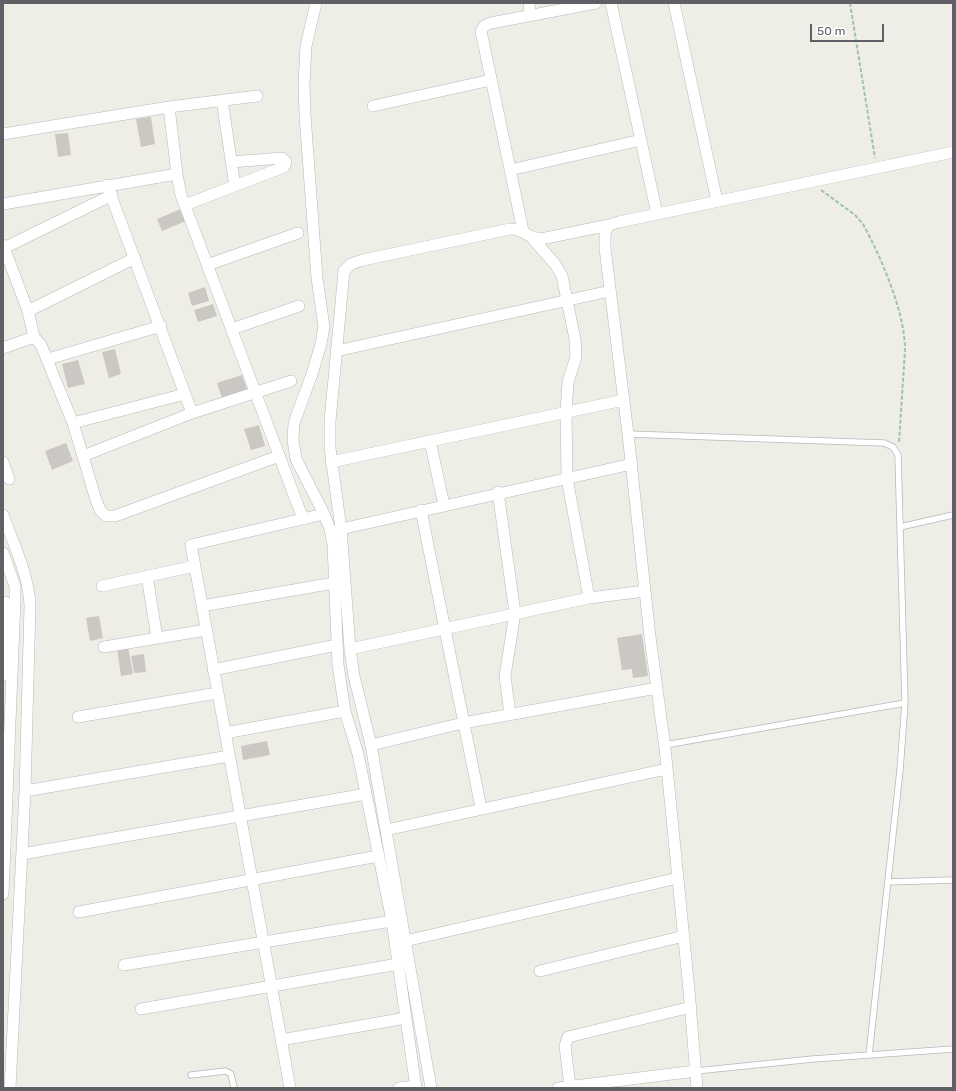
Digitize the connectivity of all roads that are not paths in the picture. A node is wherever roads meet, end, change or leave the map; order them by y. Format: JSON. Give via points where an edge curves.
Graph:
{"nodes":[{"id":1,"x":316,"y":3,"type":"edge"},
{"id":2,"x":529,"y":3,"type":"edge"},
{"id":3,"x":596,"y":3,"type":"edge"},
{"id":4,"x":611,"y":3,"type":"edge"},
{"id":5,"x":674,"y":3,"type":"edge"},
{"id":6,"x":530,"y":15,"type":"junction"},
{"id":7,"x":491,"y":80,"type":"junction"},
{"id":8,"x":257,"y":96,"type":"dead end"},
{"id":9,"x":222,"y":100,"type":"junction"},
{"id":10,"x":373,"y":106,"type":"dead end"},
{"id":11,"x":169,"y":107,"type":"junction"},
{"id":12,"x":3,"y":134,"type":"edge"},
{"id":13,"x":641,"y":140,"type":"junction"},
{"id":14,"x":953,"y":152,"type":"edge"},
{"id":15,"x":231,"y":162,"type":"junction"},
{"id":16,"x":510,"y":170,"type":"junction"},
{"id":17,"x":177,"y":174,"type":"junction"},
{"id":18,"x":235,"y":186,"type":"junction"},
{"id":19,"x":110,"y":190,"type":"junction"},
{"id":20,"x":717,"y":201,"type":"junction"},
{"id":21,"x":3,"y":204,"type":"edge"},
{"id":22,"x":185,"y":205,"type":"junction"},
{"id":23,"x":657,"y":214,"type":"junction"},
{"id":24,"x":609,"y":225,"type":"junction"},
{"id":25,"x":523,"y":231,"type":"junction"},
{"id":26,"x":298,"y":233,"type":"dead end"},
{"id":27,"x":533,"y":239,"type":"junction"},
{"id":28,"x":3,"y":246,"type":"edge"},
{"id":29,"x":135,"y":258,"type":"junction"},
{"id":30,"x":207,"y":265,"type":"junction"},
{"id":31,"x":610,"y":291,"type":"junction"},
{"id":32,"x":568,"y":300,"type":"junction"},
{"id":33,"x":299,"y":306,"type":"dead end"},
{"id":34,"x":28,"y":311,"type":"junction"},
{"id":35,"x":161,"y":326,"type":"junction"},
{"id":36,"x":232,"y":329,"type":"junction"},
{"id":37,"x":34,"y":337,"type":"junction"},
{"id":38,"x":3,"y":348,"type":"edge"},
{"id":39,"x":336,"y":351,"type":"junction"},
{"id":40,"x":48,"y":359,"type":"junction"},
{"id":41,"x":291,"y":381,"type":"dead end"},
{"id":42,"x":256,"y":393,"type":"junction"},
{"id":43,"x":185,"y":394,"type":"junction"},
{"id":44,"x":624,"y":400,"type":"junction"},
{"id":45,"x":566,"y":412,"type":"junction"},
{"id":46,"x":192,"y":413,"type":"junction"},
{"id":47,"x":73,"y":423,"type":"junction"},
{"id":48,"x":628,"y":434,"type":"junction"},
{"id":49,"x":430,"y":441,"type":"junction"},
{"id":50,"x":83,"y":456,"type":"junction"},
{"id":51,"x":279,"y":456,"type":"junction"},
{"id":52,"x":3,"y":462,"type":"edge"},
{"id":53,"x":331,"y":462,"type":"junction"},
{"id":54,"x":632,"y":464,"type":"junction"},
{"id":55,"x":567,"y":478,"type":"junction"},
{"id":56,"x":9,"y":479,"type":"dead end"},
{"id":57,"x":498,"y":492,"type":"junction"},
{"id":58,"x":444,"y":505,"type":"junction"},
{"id":59,"x":421,"y":510,"type":"junction"},
{"id":60,"x":324,"y":514,"type":"junction"},
{"id":61,"x":3,"y":515,"type":"edge"},
{"id":62,"x":953,"y":515,"type":"edge"},
{"id":63,"x":303,"y":519,"type":"junction"},
{"id":64,"x":900,"y":527,"type":"junction"},
{"id":65,"x":341,"y":529,"type":"junction"},
{"id":66,"x":3,"y":553,"type":"edge"},
{"id":67,"x":195,"y":566,"type":"junction"},
{"id":68,"x":147,"y":576,"type":"junction"},
{"id":69,"x":334,"y":583,"type":"junction"},
{"id":70,"x":102,"y":586,"type":"dead end"},
{"id":71,"x":645,"y":591,"type":"junction"},
{"id":72,"x":589,"y":598,"type":"junction"},
{"id":73,"x":5,"y":602,"type":"dead end"},
{"id":74,"x":202,"y":606,"type":"junction"},
{"id":75,"x":515,"y":613,"type":"junction"},
{"id":76,"x":445,"y":628,"type":"junction"},
{"id":77,"x":206,"y":630,"type":"junction"},
{"id":78,"x":158,"y":638,"type":"junction"},
{"id":79,"x":337,"y":645,"type":"junction"},
{"id":80,"x":104,"y":647,"type":"dead end"},
{"id":81,"x":350,"y":649,"type":"junction"},
{"id":82,"x":7,"y":650,"type":"edge"},
{"id":83,"x":28,"y":655,"type":"junction"},
{"id":84,"x":213,"y":670,"type":"junction"},
{"id":85,"x":3,"y":675,"type":"edge"},
{"id":86,"x":657,"y":688,"type":"junction"},
{"id":87,"x":217,"y":692,"type":"junction"},
{"id":88,"x":905,"y":703,"type":"junction"},
{"id":89,"x":345,"y":711,"type":"junction"},
{"id":90,"x":510,"y":715,"type":"junction"},
{"id":91,"x":78,"y":717,"type":"dead end"},
{"id":92,"x":464,"y":723,"type":"junction"},
{"id":93,"x":224,"y":733,"type":"junction"},
{"id":94,"x":371,"y":745,"type":"junction"},
{"id":95,"x":665,"y":745,"type":"junction"},
{"id":96,"x":229,"y":756,"type":"junction"},
{"id":97,"x":667,"y":769,"type":"junction"},
{"id":98,"x":25,"y":791,"type":"junction"},
{"id":99,"x":366,"y":794,"type":"junction"},
{"id":100,"x":481,"y":808,"type":"junction"},
{"id":101,"x":240,"y":816,"type":"junction"},
{"id":102,"x":386,"y":830,"type":"junction"},
{"id":103,"x":22,"y":854,"type":"junction"},
{"id":104,"x":378,"y":856,"type":"junction"},
{"id":105,"x":678,"y":878,"type":"junction"},
{"id":106,"x":251,"y":880,"type":"junction"},
{"id":107,"x":953,"y":880,"type":"edge"},
{"id":108,"x":888,"y":882,"type":"junction"},
{"id":109,"x":3,"y":894,"type":"edge"},
{"id":110,"x":79,"y":912,"type":"dead end"},
{"id":111,"x":392,"y":921,"type":"junction"},
{"id":112,"x":684,"y":936,"type":"junction"},
{"id":113,"x":405,"y":941,"type":"junction"},
{"id":114,"x":263,"y":942,"type":"junction"},
{"id":115,"x":398,"y":964,"type":"junction"},
{"id":116,"x":124,"y":965,"type":"dead end"},
{"id":117,"x":540,"y":971,"type":"dead end"},
{"id":118,"x":271,"y":986,"type":"junction"},
{"id":119,"x":690,"y":1007,"type":"junction"},
{"id":120,"x":141,"y":1010,"type":"dead end"},
{"id":121,"x":406,"y":1018,"type":"junction"},
{"id":122,"x":281,"y":1040,"type":"junction"},
{"id":123,"x":953,"y":1049,"type":"edge"},
{"id":124,"x":869,"y":1055,"type":"junction"},
{"id":125,"x":696,"y":1071,"type":"junction"},
{"id":126,"x":190,"y":1075,"type":"dead end"},
{"id":127,"x":570,"y":1086,"type":"junction"},
{"id":128,"x":415,"y":1087,"type":"edge"},
{"id":129,"x":10,"y":1088,"type":"edge"},
{"id":130,"x":234,"y":1088,"type":"edge"},
{"id":131,"x":290,"y":1088,"type":"edge"},
{"id":132,"x":399,"y":1088,"type":"edge"},
{"id":133,"x":431,"y":1088,"type":"edge"},
{"id":134,"x":558,"y":1088,"type":"edge"},
{"id":135,"x":696,"y":1088,"type":"edge"}],
"edges":[{"from":1,"to":60,"type":"street","via":[[306,46],[304,115],[317,278],[324,327],[312,374],[294,423],[293,440],[296,459]]},
{"from":2,"to":6,"type":"street"},
{"from":3,"to":6,"type":"street"},
{"from":4,"to":13,"type":"street"},
{"from":5,"to":20,"type":"street"},
{"from":6,"to":7,"type":"street","via":[[491,23],[484,26],[481,31]]},
{"from":7,"to":10,"type":"street"},
{"from":7,"to":16,"type":"street"},
{"from":8,"to":9,"type":"street"},
{"from":9,"to":11,"type":"street"},
{"from":9,"to":15,"type":"street"},
{"from":11,"to":12,"type":"street"},
{"from":11,"to":17,"type":"street"},
{"from":13,"to":16,"type":"street"},
{"from":13,"to":23,"type":"street"},
{"from":14,"to":20,"type":"street"},
{"from":15,"to":18,"type":"street"},
{"from":15,"to":18,"type":"street","via":[[282,158],[286,162],[284,167]]},
{"from":16,"to":25,"type":"street"},
{"from":17,"to":19,"type":"street"},
{"from":17,"to":22,"type":"street"},
{"from":18,"to":22,"type":"street"},
{"from":19,"to":21,"type":"street"},
{"from":19,"to":28,"type":"street"},
{"from":19,"to":29,"type":"street"},
{"from":20,"to":23,"type":"street"},
{"from":22,"to":30,"type":"street"},
{"from":23,"to":24,"type":"street"},
{"from":24,"to":27,"type":"street"},
{"from":24,"to":31,"type":"street","via":[[605,233],[605,248]]},
{"from":25,"to":27,"type":"street"},
{"from":25,"to":39,"type":"street","via":[[510,228],[351,264],[344,271],[342,282]]},
{"from":26,"to":30,"type":"street"},
{"from":27,"to":32,"type":"street","via":[[559,270]]},
{"from":28,"to":34,"type":"street"},
{"from":29,"to":34,"type":"street"},
{"from":29,"to":35,"type":"street"},
{"from":30,"to":36,"type":"street"},
{"from":31,"to":32,"type":"street"},
{"from":31,"to":44,"type":"street"},
{"from":32,"to":39,"type":"street"},
{"from":32,"to":45,"type":"street","via":[[577,348],[568,382]]},
{"from":33,"to":36,"type":"street"},
{"from":34,"to":37,"type":"street"},
{"from":35,"to":40,"type":"street"},
{"from":35,"to":43,"type":"street"},
{"from":36,"to":42,"type":"street"},
{"from":37,"to":38,"type":"street"},
{"from":37,"to":40,"type":"street"},
{"from":39,"to":53,"type":"street","via":[[330,421]]},
{"from":40,"to":47,"type":"street"},
{"from":41,"to":42,"type":"street"},
{"from":42,"to":46,"type":"street"},
{"from":42,"to":51,"type":"street"},
{"from":43,"to":46,"type":"street"},
{"from":43,"to":47,"type":"street"},
{"from":44,"to":45,"type":"street"},
{"from":44,"to":48,"type":"street"},
{"from":45,"to":49,"type":"street"},
{"from":45,"to":55,"type":"street"},
{"from":46,"to":50,"type":"street"},
{"from":47,"to":50,"type":"street"},
{"from":48,"to":54,"type":"street"},
{"from":48,"to":64,"type":"lane","via":[[884,443],[893,447],[898,455]]},
{"from":49,"to":53,"type":"street"},
{"from":49,"to":58,"type":"street"},
{"from":50,"to":51,"type":"street","via":[[100,510],[106,516],[115,516]]},
{"from":51,"to":63,"type":"street"},
{"from":52,"to":56,"type":"street"},
{"from":53,"to":65,"type":"street"},
{"from":54,"to":55,"type":"street"},
{"from":54,"to":71,"type":"street"},
{"from":55,"to":57,"type":"street"},
{"from":55,"to":72,"type":"street"},
{"from":57,"to":58,"type":"street"},
{"from":57,"to":75,"type":"street"},
{"from":58,"to":59,"type":"street"},
{"from":59,"to":65,"type":"street"},
{"from":59,"to":76,"type":"street"},
{"from":60,"to":63,"type":"street"},
{"from":60,"to":69,"type":"street","via":[[333,544]]},
{"from":61,"to":83,"type":"street","via":[[28,587]]},
{"from":62,"to":64,"type":"lane"},
{"from":63,"to":67,"type":"street","via":[[191,545]]},
{"from":64,"to":88,"type":"lane"},
{"from":65,"to":81,"type":"street"},
{"from":66,"to":82,"type":"street","via":[[14,586]]},
{"from":67,"to":68,"type":"street"},
{"from":67,"to":74,"type":"street"},
{"from":68,"to":70,"type":"street"},
{"from":68,"to":78,"type":"street"},
{"from":69,"to":74,"type":"street"},
{"from":69,"to":79,"type":"street"},
{"from":71,"to":72,"type":"street"},
{"from":71,"to":86,"type":"street"},
{"from":72,"to":75,"type":"street"},
{"from":73,"to":82,"type":"street"},
{"from":74,"to":77,"type":"street"},
{"from":75,"to":76,"type":"street"},
{"from":75,"to":90,"type":"street","via":[[505,676]]},
{"from":76,"to":81,"type":"street"},
{"from":76,"to":92,"type":"street"},
{"from":77,"to":78,"type":"street"},
{"from":77,"to":84,"type":"street"},
{"from":78,"to":80,"type":"street"},
{"from":79,"to":84,"type":"street"},
{"from":79,"to":89,"type":"street"},
{"from":81,"to":94,"type":"street"},
{"from":82,"to":83,"type":"street"},
{"from":82,"to":85,"type":"street"},
{"from":82,"to":109,"type":"street"},
{"from":83,"to":98,"type":"street"},
{"from":84,"to":87,"type":"street"},
{"from":86,"to":90,"type":"street"},
{"from":86,"to":95,"type":"street"},
{"from":87,"to":91,"type":"street"},
{"from":87,"to":93,"type":"street"},
{"from":88,"to":95,"type":"lane"},
{"from":88,"to":108,"type":"lane"},
{"from":89,"to":93,"type":"street"},
{"from":89,"to":99,"type":"street","via":[[358,754]]},
{"from":90,"to":92,"type":"street"},
{"from":92,"to":94,"type":"street"},
{"from":92,"to":100,"type":"street"},
{"from":93,"to":96,"type":"street"},
{"from":94,"to":102,"type":"street"},
{"from":95,"to":97,"type":"street"},
{"from":96,"to":98,"type":"street"},
{"from":96,"to":101,"type":"street"},
{"from":97,"to":100,"type":"street"},
{"from":97,"to":105,"type":"street"},
{"from":98,"to":103,"type":"street"},
{"from":99,"to":101,"type":"street"},
{"from":99,"to":104,"type":"street"},
{"from":100,"to":102,"type":"street"},
{"from":101,"to":103,"type":"street"},
{"from":101,"to":106,"type":"street"},
{"from":102,"to":113,"type":"street"},
{"from":103,"to":129,"type":"street"},
{"from":104,"to":106,"type":"street"},
{"from":104,"to":111,"type":"street"},
{"from":105,"to":112,"type":"street"},
{"from":105,"to":113,"type":"street"},
{"from":106,"to":110,"type":"street"},
{"from":106,"to":114,"type":"street"},
{"from":107,"to":108,"type":"lane"},
{"from":108,"to":124,"type":"lane"},
{"from":111,"to":114,"type":"street"},
{"from":111,"to":115,"type":"street"},
{"from":112,"to":117,"type":"street"},
{"from":112,"to":119,"type":"street"},
{"from":113,"to":133,"type":"street"},
{"from":114,"to":116,"type":"street"},
{"from":114,"to":118,"type":"street"},
{"from":115,"to":118,"type":"street"},
{"from":115,"to":121,"type":"street"},
{"from":118,"to":120,"type":"street"},
{"from":118,"to":122,"type":"street"},
{"from":119,"to":125,"type":"street"},
{"from":119,"to":127,"type":"street","via":[[568,1037],[564,1046]]},
{"from":121,"to":122,"type":"street"},
{"from":121,"to":128,"type":"street"},
{"from":122,"to":131,"type":"street"},
{"from":123,"to":124,"type":"lane"},
{"from":124,"to":125,"type":"lane"},
{"from":125,"to":127,"type":"street"},
{"from":125,"to":135,"type":"street"},
{"from":126,"to":130,"type":"lane","via":[[226,1071],[231,1074]]},
{"from":127,"to":134,"type":"street"},
{"from":128,"to":132,"type":"street"}]}
